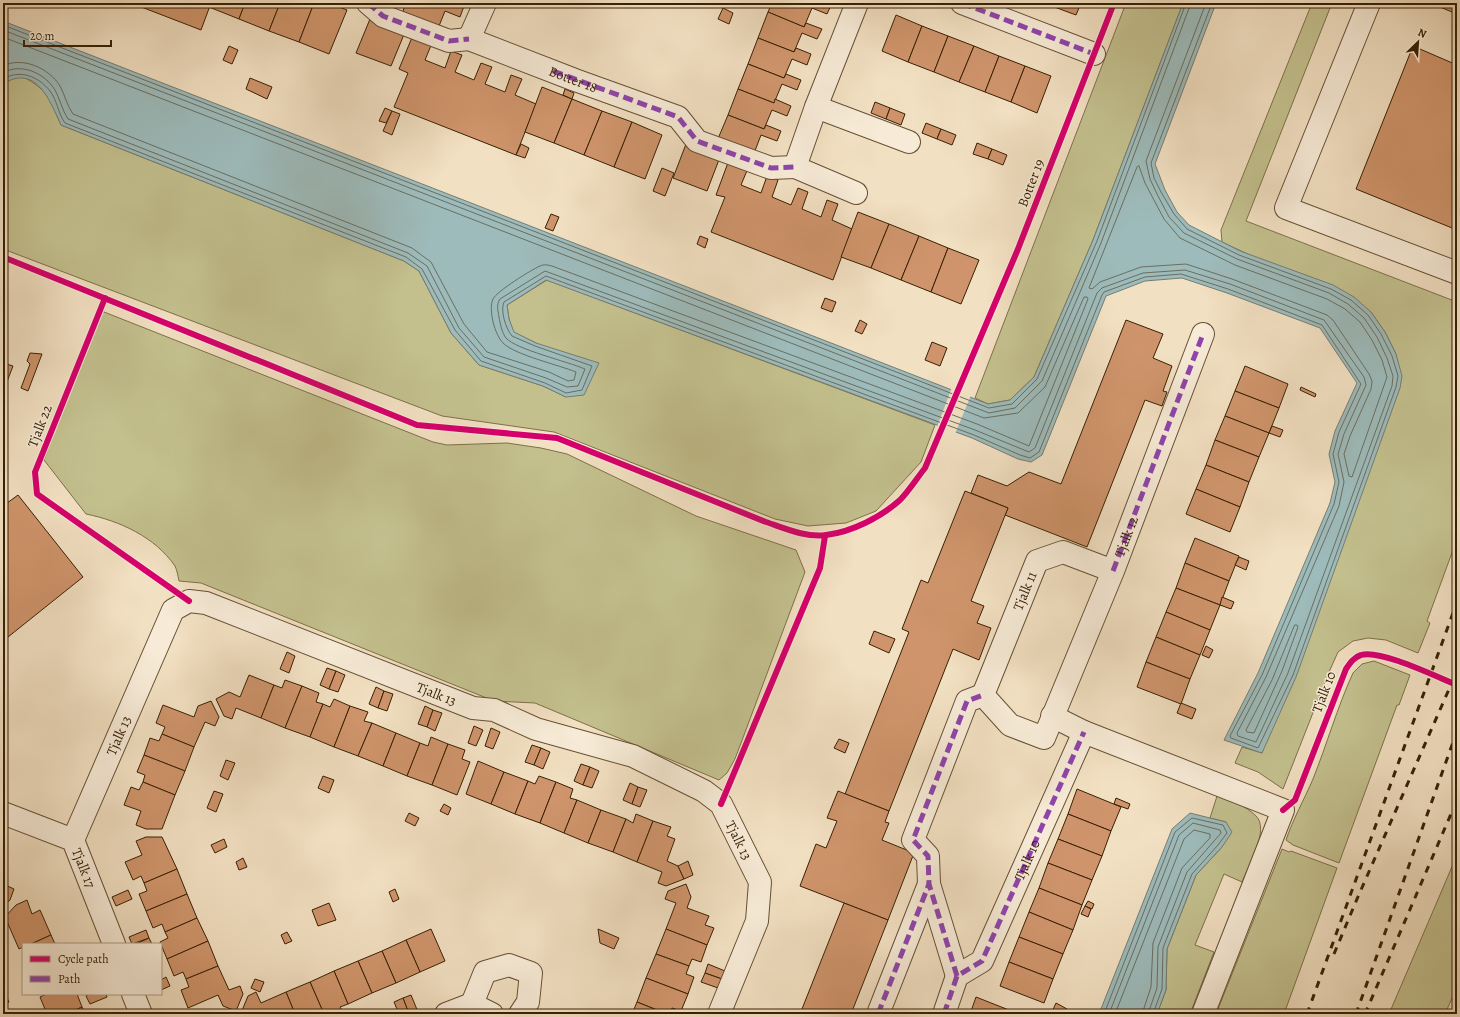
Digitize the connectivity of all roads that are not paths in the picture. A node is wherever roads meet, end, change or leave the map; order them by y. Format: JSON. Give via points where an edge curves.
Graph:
{"nodes":[{"id":1,"x":368,"y":3,"type":"edge"},
{"id":2,"x":485,"y":3,"type":"edge"},
{"id":3,"x":857,"y":3,"type":"edge"},
{"id":4,"x":962,"y":3,"type":"edge"},
{"id":5,"x":1369,"y":3,"type":"edge"},
{"id":6,"x":469,"y":39,"type":"junction"},
{"id":7,"x":1094,"y":54,"type":"dead end"},
{"id":8,"x":816,"y":107,"type":"junction"},
{"id":9,"x":909,"y":142,"type":"dead end"},
{"id":10,"x":795,"y":167,"type":"junction"},
{"id":11,"x":856,"y":193,"type":"dead end"},
{"id":12,"x":1457,"y":273,"type":"edge"},
{"id":13,"x":1203,"y":334,"type":"dead end"},
{"id":14,"x":1113,"y":571,"type":"junction"},
{"id":15,"x":983,"y":695,"type":"junction"},
{"id":16,"x":1052,"y":716,"type":"junction"},
{"id":17,"x":1084,"y":732,"type":"junction"},
{"id":18,"x":3,"y":813,"type":"edge"},
{"id":19,"x":73,"y":840,"type":"junction"},
{"id":20,"x":929,"y":884,"type":"junction"},
{"id":21,"x":114,"y":943,"type":"edge"},
{"id":22,"x":957,"y":976,"type":"junction"},
{"id":23,"x":133,"y":995,"type":"edge"},
{"id":24,"x":472,"y":1004,"type":"junction"},
{"id":25,"x":141,"y":1014,"type":"edge"},
{"id":26,"x":446,"y":1014,"type":"edge"},
{"id":27,"x":492,"y":1014,"type":"edge"},
{"id":28,"x":520,"y":1014,"type":"edge"},
{"id":29,"x":719,"y":1014,"type":"edge"},
{"id":30,"x":878,"y":1014,"type":"edge"},
{"id":31,"x":944,"y":1014,"type":"edge"},
{"id":32,"x":1203,"y":1014,"type":"edge"}],
"edges":[{"from":1,"to":6,"type":"street","name":"Botter 18","via":[[383,16],[449,42]]},
{"from":2,"to":6,"type":"street"},
{"from":3,"to":8,"type":"street"},
{"from":4,"to":7,"type":"street"},
{"from":5,"to":12,"type":"street","via":[[1286,208]]},
{"from":6,"to":10,"type":"street","name":"Botter 18","via":[[678,117],[697,141],[771,168]]},
{"from":8,"to":9,"type":"street"},
{"from":8,"to":10,"type":"street"},
{"from":10,"to":11,"type":"street"},
{"from":13,"to":14,"type":"street","name":"Tjalk 12"},
{"from":14,"to":15,"type":"street","name":"Tjalk 11","via":[[1063,552],[1037,561]]},
{"from":14,"to":16,"type":"street","name":"Tjalk 12"},
{"from":15,"to":16,"type":"street","name":"Tjalk 12","via":[[1010,726],[1044,738]]},
{"from":15,"to":20,"type":"street","via":[[967,701],[913,840],[928,856]]},
{"from":16,"to":17,"type":"street"},
{"from":17,"to":22,"type":"street","name":"Tjalk 10","via":[[982,961]]},
{"from":17,"to":32,"type":"street","via":[[1283,810]]},
{"from":18,"to":19,"type":"street","name":"Tjalk 17"},
{"from":19,"to":21,"type":"street","name":"Tjalk 17"},
{"from":19,"to":29,"type":"street","name":"Tjalk 13","via":[[173,610],[189,601],[206,603],[474,708],[494,710],[536,729],[633,756],[704,791],[721,804],[760,882],[757,921]]},
{"from":20,"to":22,"type":"street"},
{"from":20,"to":30,"type":"street"},
{"from":22,"to":31,"type":"street"},
{"from":23,"to":25,"type":"street"},
{"from":24,"to":26,"type":"street"},
{"from":24,"to":27,"type":"street"},
{"from":24,"to":28,"type":"street","via":[[485,972],[509,965],[531,974],[528,1002]]}]}
